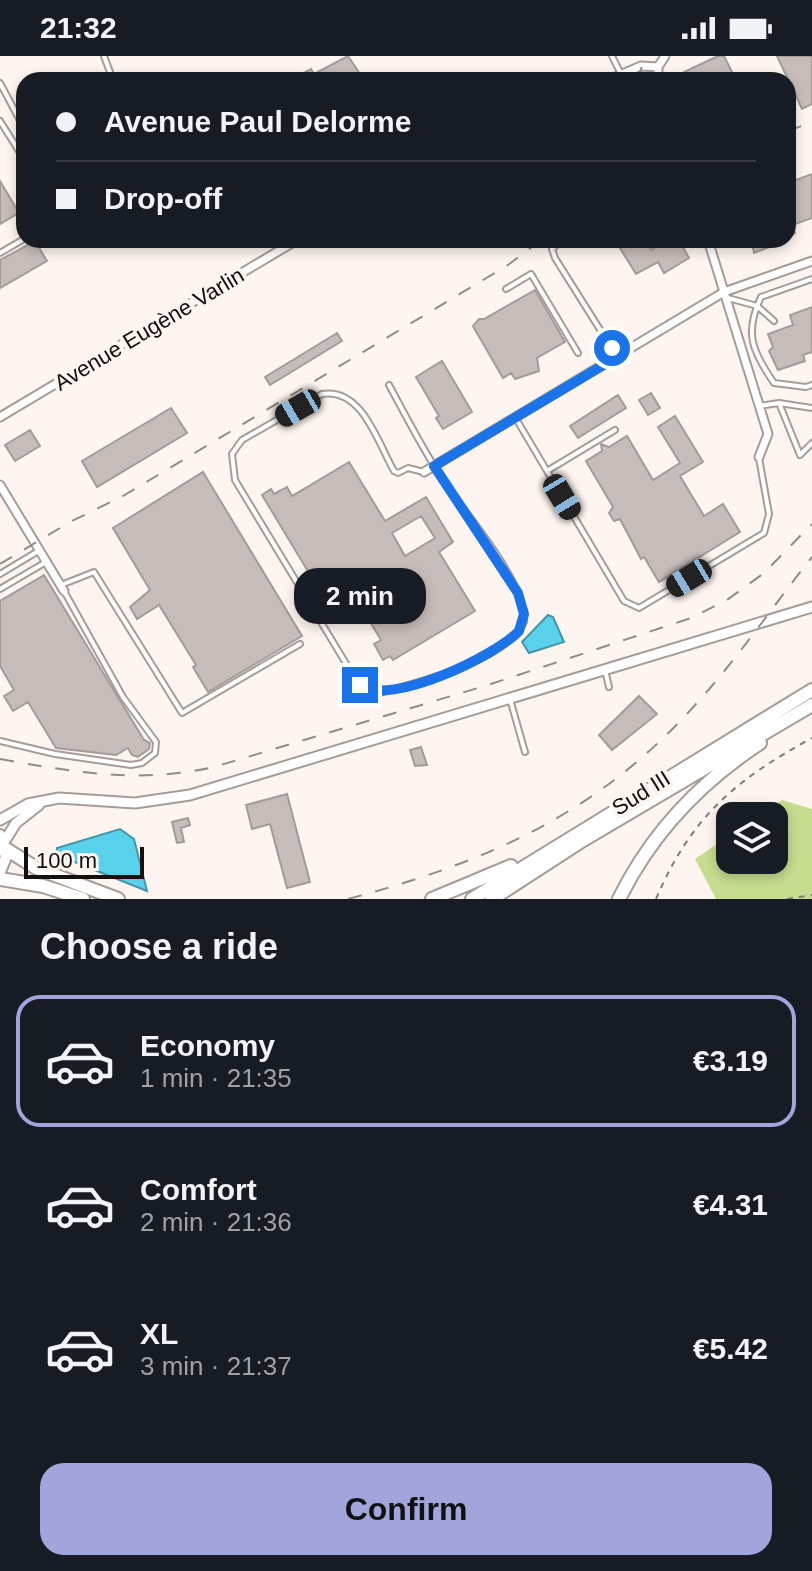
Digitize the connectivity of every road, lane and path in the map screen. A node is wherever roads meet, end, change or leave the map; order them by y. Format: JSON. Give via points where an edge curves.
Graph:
{"nodes":[{"id":1,"x":665,"y":56,"type":"edge"},
{"id":2,"x":658,"y":67,"type":"junction"},
{"id":3,"x":626,"y":72,"type":"edge"},
{"id":4,"x":658,"y":72,"type":"edge"},
{"id":5,"x":0,"y":83,"type":"edge"},
{"id":6,"x":16,"y":113,"type":"edge"},
{"id":7,"x":0,"y":121,"type":"edge"},
{"id":8,"x":16,"y":146,"type":"edge"},
{"id":9,"x":284,"y":248,"type":"edge"},
{"id":10,"x":553,"y":248,"type":"edge"},
{"id":11,"x":710,"y":248,"type":"edge"},
{"id":12,"x":812,"y":261,"type":"edge"},
{"id":13,"x":812,"y":279,"type":"edge"},
{"id":14,"x":506,"y":289,"type":"dead end"},
{"id":15,"x":725,"y":295,"type":"junction"},
{"id":16,"x":757,"y":306,"type":"junction"},
{"id":17,"x":774,"y":321,"type":"dead end"},
{"id":18,"x":578,"y":353,"type":"dead end"},
{"id":19,"x":617,"y":357,"type":"junction"},
{"id":20,"x":389,"y":385,"type":"dead end"},
{"id":21,"x":812,"y":385,"type":"edge"},
{"id":22,"x":779,"y":403,"type":"junction"},
{"id":23,"x":759,"y":406,"type":"junction"},
{"id":24,"x":812,"y":408,"type":"edge"},
{"id":25,"x":0,"y":417,"type":"edge"},
{"id":26,"x":515,"y":417,"type":"junction"},
{"id":27,"x":615,"y":430,"type":"dead end"},
{"id":28,"x":812,"y":443,"type":"edge"},
{"id":29,"x":759,"y":457,"type":"joint"},
{"id":30,"x":434,"y":466,"type":"junction"},
{"id":31,"x":547,"y":471,"type":"junction"},
{"id":32,"x":424,"y":472,"type":"joint"},
{"id":33,"x":0,"y":485,"type":"edge"},
{"id":34,"x":40,"y":550,"type":"junction"},
{"id":35,"x":46,"y":562,"type":"junction"},
{"id":36,"x":0,"y":574,"type":"edge"},
{"id":37,"x":62,"y":588,"type":"junction"},
{"id":38,"x":0,"y":589,"type":"edge"},
{"id":39,"x":812,"y":607,"type":"edge"},
{"id":40,"x":300,"y":644,"type":"dead end"},
{"id":41,"x":605,"y":670,"type":"junction"},
{"id":42,"x":609,"y":687,"type":"dead end"},
{"id":43,"x":812,"y":690,"type":"edge"},
{"id":44,"x":510,"y":699,"type":"junction"},
{"id":45,"x":812,"y":705,"type":"edge"},
{"id":46,"x":774,"y":726,"type":"junction"},
{"id":47,"x":812,"y":738,"type":"edge"},
{"id":48,"x":0,"y":741,"type":"edge"},
{"id":49,"x":525,"y":752,"type":"dead end"},
{"id":50,"x":45,"y":800,"type":"junction"},
{"id":51,"x":0,"y":820,"type":"edge"},
{"id":52,"x":3,"y":842,"type":"edge"},
{"id":53,"x":533,"y":860,"type":"junction"},
{"id":54,"x":0,"y":872,"type":"edge"},
{"id":55,"x":0,"y":879,"type":"edge"},
{"id":56,"x":812,"y":895,"type":"edge"},
{"id":57,"x":83,"y":899,"type":"edge"},
{"id":58,"x":118,"y":899,"type":"edge"},
{"id":59,"x":432,"y":899,"type":"edge"},
{"id":60,"x":472,"y":899,"type":"edge"},
{"id":61,"x":492,"y":899,"type":"edge"},
{"id":62,"x":619,"y":899,"type":"edge"},
{"id":63,"x":656,"y":899,"type":"edge"},
{"id":64,"x":787,"y":899,"type":"edge"}],
"edges":[{"from":1,"to":2,"type":"street"},
{"from":2,"to":3,"type":"street"},
{"from":2,"to":4,"type":"street"},
{"from":5,"to":6,"type":"lane"},
{"from":7,"to":8,"type":"lane"},
{"from":9,"to":25,"type":"street","name":"Avenue Eugène Varlin"},
{"from":10,"to":19,"type":"lane"},
{"from":11,"to":15,"type":"street"},
{"from":12,"to":15,"type":"street"},
{"from":13,"to":16,"type":"lane","via":[[761,297]]},
{"from":14,"to":18,"type":"lane","via":[[531,274]]},
{"from":15,"to":16,"type":"lane"},
{"from":15,"to":19,"type":"street"},
{"from":15,"to":23,"type":"street"},
{"from":16,"to":17,"type":"lane"},
{"from":16,"to":21,"type":"lane","via":[[749,331],[760,363],[774,383]]},
{"from":19,"to":26,"type":"street"},
{"from":20,"to":30,"type":"lane"},
{"from":22,"to":23,"type":"lane"},
{"from":22,"to":24,"type":"lane"},
{"from":22,"to":28,"type":"lane","via":[[800,455]]},
{"from":23,"to":29,"type":"street","via":[[768,434]]},
{"from":26,"to":30,"type":"street"},
{"from":26,"to":31,"type":"lane"},
{"from":27,"to":31,"type":"lane"},
{"from":29,"to":31,"type":"lane","via":[[769,514],[764,533],[639,608],[624,601]]},
{"from":30,"to":32,"type":"street"},
{"from":30,"to":32,"type":"lane","via":[[518,593],[524,622],[512,638],[457,671],[372,692],[356,680],[235,480],[232,454],[242,440],[333,392],[356,404],[394,471]]},
{"from":33,"to":34,"type":"street"},
{"from":34,"to":35,"type":"street"},
{"from":34,"to":36,"type":"lane"},
{"from":35,"to":37,"type":"street"},
{"from":35,"to":38,"type":"lane"},
{"from":37,"to":40,"type":"lane","via":[[94,572],[182,713]]},
{"from":37,"to":48,"type":"lane","via":[[123,697],[156,742],[155,753],[131,765]]},
{"from":39,"to":41,"type":"street"},
{"from":41,"to":42,"type":"lane"},
{"from":41,"to":44,"type":"street"},
{"from":43,"to":53,"type":"highway","name":"Sud III"},
{"from":44,"to":49,"type":"lane"},
{"from":44,"to":50,"type":"street","via":[[177,798],[135,803]]},
{"from":45,"to":46,"type":"highway","name":"Sud III"},
{"from":46,"to":61,"type":"highway","name":"Sud III"},
{"from":46,"to":62,"type":"highway","via":[[765,740],[682,806],[636,865]]},
{"from":47,"to":63,"type":"path","via":[[734,786],[715,804],[678,850]]},
{"from":50,"to":51,"type":"street"},
{"from":50,"to":52,"type":"street","via":[[16,823]]},
{"from":52,"to":54,"type":"main road"},
{"from":52,"to":58,"type":"highway","via":[[36,868]]},
{"from":53,"to":59,"type":"highway"},
{"from":53,"to":60,"type":"highway","name":"Sud III"},
{"from":55,"to":57,"type":"highway"},
{"from":56,"to":64,"type":"path"}]}
